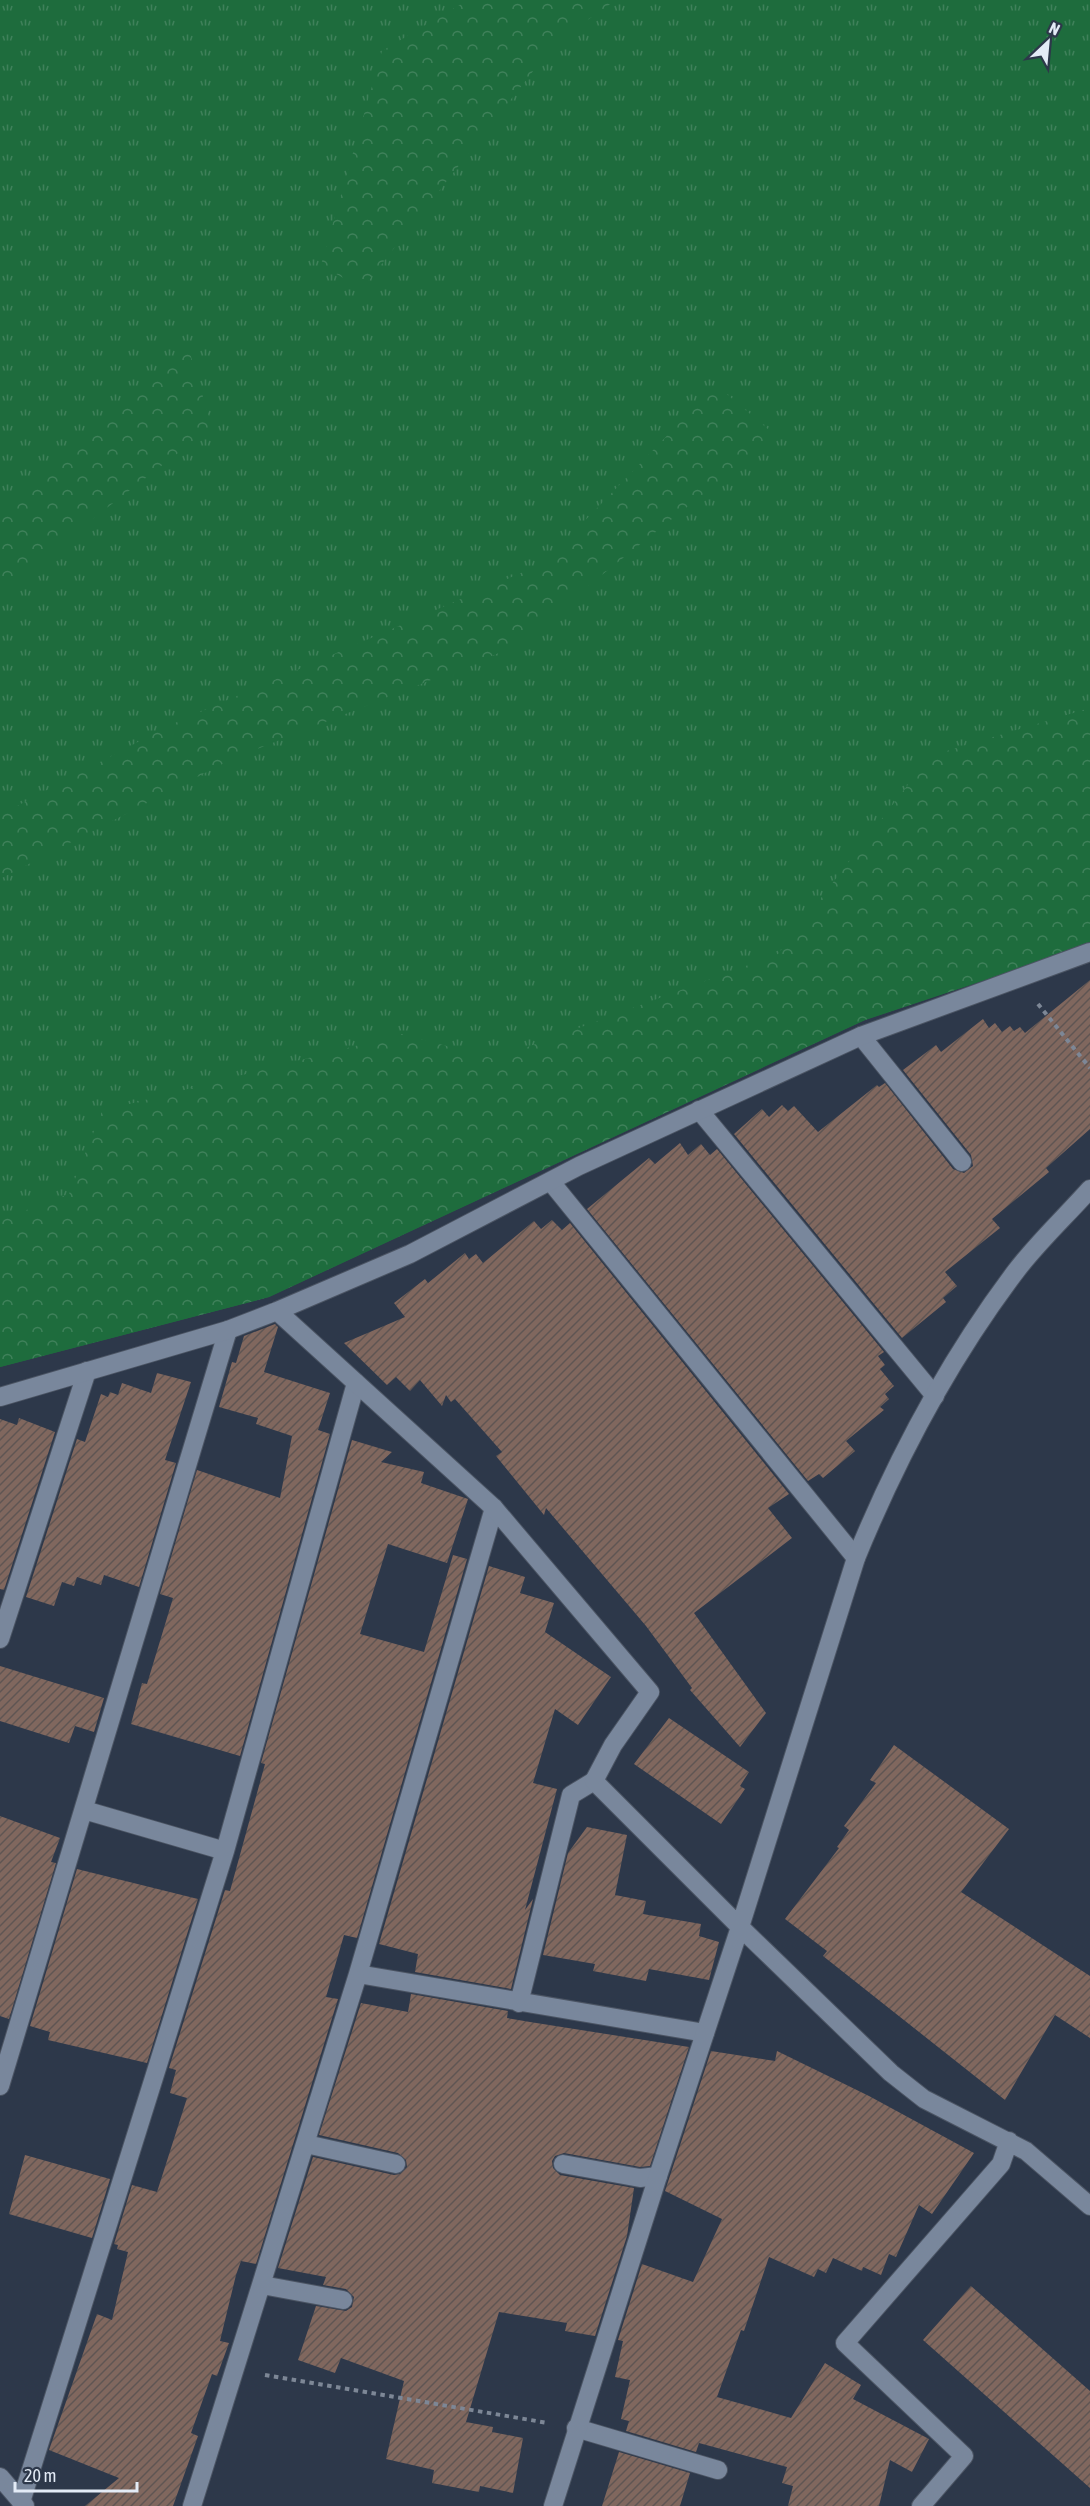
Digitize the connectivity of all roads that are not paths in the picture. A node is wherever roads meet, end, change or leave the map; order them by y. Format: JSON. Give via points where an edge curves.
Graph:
{"nodes":[{"id":1,"x":1090,"y":952,"type":"edge"},
{"id":2,"x":861,"y":1036,"type":"junction"},
{"id":3,"x":699,"y":1110,"type":"junction"},
{"id":4,"x":962,"y":1162,"type":"dead end"},
{"id":5,"x":551,"y":1182,"type":"junction"},
{"id":6,"x":1090,"y":1189,"type":"edge"},
{"id":7,"x":277,"y":1311,"type":"junction"},
{"id":8,"x":228,"y":1330,"type":"junction"},
{"id":9,"x":87,"y":1371,"type":"junction"},
{"id":10,"x":356,"y":1383,"type":"junction"},
{"id":11,"x":935,"y":1395,"type":"junction"},
{"id":12,"x":0,"y":1397,"type":"edge"},
{"id":13,"x":494,"y":1508,"type":"junction"},
{"id":14,"x":856,"y":1558,"type":"junction"},
{"id":15,"x":0,"y":1639,"type":"edge"},
{"id":16,"x":594,"y":1781,"type":"junction"},
{"id":17,"x":84,"y":1810,"type":"junction"},
{"id":18,"x":225,"y":1851,"type":"junction"},
{"id":19,"x":740,"y":1927,"type":"junction"},
{"id":20,"x":358,"y":1974,"type":"junction"},
{"id":21,"x":519,"y":2003,"type":"junction"},
{"id":22,"x":705,"y":2033,"type":"junction"},
{"id":23,"x":0,"y":2086,"type":"edge"},
{"id":24,"x":1009,"y":2141,"type":"junction"},
{"id":25,"x":306,"y":2144,"type":"junction"},
{"id":26,"x":396,"y":2164,"type":"dead end"},
{"id":27,"x":563,"y":2164,"type":"dead end"},
{"id":28,"x":658,"y":2176,"type":"junction"},
{"id":29,"x":1090,"y":2206,"type":"edge"},
{"id":30,"x":262,"y":2285,"type":"junction"},
{"id":31,"x":343,"y":2300,"type":"dead end"},
{"id":32,"x":576,"y":2428,"type":"junction"},
{"id":33,"x":718,"y":2470,"type":"dead end"},
{"id":34,"x":0,"y":2477,"type":"edge"},
{"id":35,"x":23,"y":2504,"type":"edge"},
{"id":36,"x":192,"y":2506,"type":"edge"},
{"id":37,"x":553,"y":2506,"type":"edge"},
{"id":38,"x":921,"y":2506,"type":"edge"}],
"edges":[{"from":1,"to":2,"type":"street"},
{"from":2,"to":3,"type":"street"},
{"from":2,"to":4,"type":"street"},
{"from":3,"to":5,"type":"street"},
{"from":3,"to":11,"type":"street"},
{"from":5,"to":7,"type":"street","via":[[410,1254]]},
{"from":5,"to":14,"type":"street"},
{"from":6,"to":11,"type":"street","via":[[1017,1269]]},
{"from":7,"to":8,"type":"street"},
{"from":7,"to":10,"type":"street"},
{"from":8,"to":9,"type":"street"},
{"from":8,"to":17,"type":"street"},
{"from":9,"to":12,"type":"street"},
{"from":9,"to":15,"type":"street"},
{"from":10,"to":13,"type":"street"},
{"from":10,"to":18,"type":"street"},
{"from":11,"to":14,"type":"street"},
{"from":13,"to":16,"type":"street","via":[[650,1692],[613,1744]]},
{"from":13,"to":20,"type":"street"},
{"from":14,"to":19,"type":"street"},
{"from":16,"to":19,"type":"street"},
{"from":16,"to":21,"type":"street","via":[[571,1795]]},
{"from":17,"to":18,"type":"street"},
{"from":17,"to":23,"type":"street"},
{"from":18,"to":35,"type":"street"},
{"from":19,"to":22,"type":"street"},
{"from":19,"to":24,"type":"street","via":[[891,2073],[924,2099]]},
{"from":20,"to":21,"type":"street"},
{"from":20,"to":25,"type":"street"},
{"from":21,"to":22,"type":"street"},
{"from":22,"to":28,"type":"street"},
{"from":24,"to":29,"type":"street"},
{"from":24,"to":38,"type":"street","via":[[1001,2164],[845,2343],[964,2456]]},
{"from":25,"to":26,"type":"street"},
{"from":25,"to":30,"type":"street"},
{"from":27,"to":28,"type":"street","via":[[640,2178]]},
{"from":28,"to":32,"type":"street"},
{"from":30,"to":31,"type":"street"},
{"from":30,"to":36,"type":"street"},
{"from":32,"to":33,"type":"street"},
{"from":32,"to":37,"type":"street"},
{"from":34,"to":35,"type":"street"}]}
